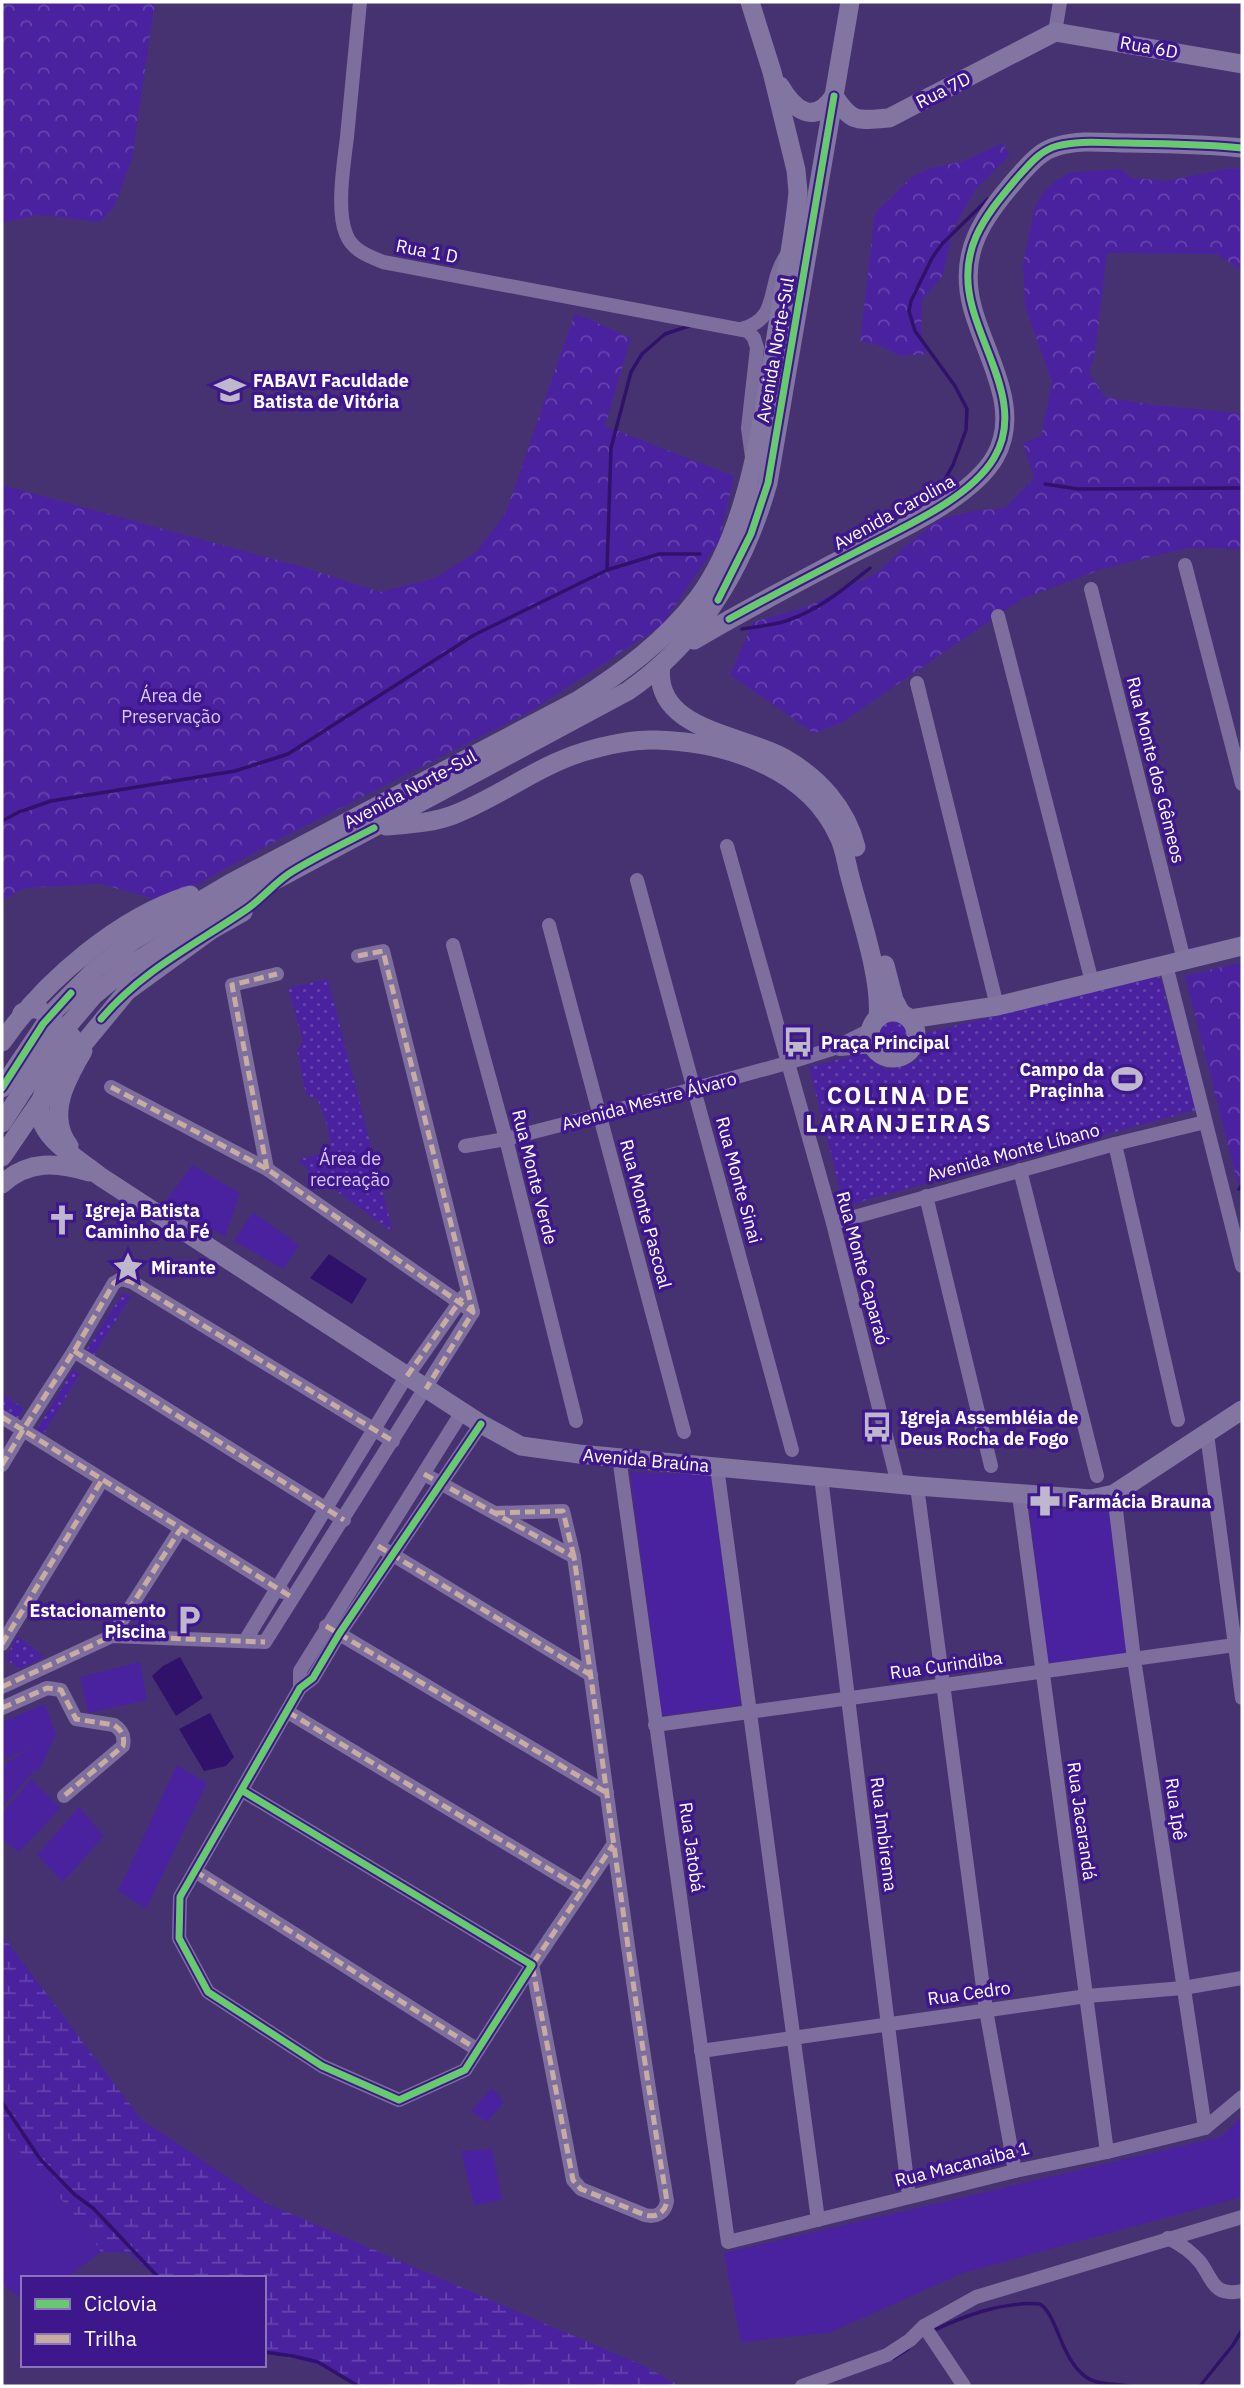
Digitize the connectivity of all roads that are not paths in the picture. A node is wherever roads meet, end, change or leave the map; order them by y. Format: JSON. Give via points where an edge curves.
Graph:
{"nodes":[{"id":1,"x":360,"y":2,"type":"edge"},
{"id":2,"x":750,"y":2,"type":"edge"},
{"id":3,"x":850,"y":2,"type":"edge"},
{"id":4,"x":1060,"y":2,"type":"edge"},
{"id":5,"x":1055,"y":32,"type":"junction"},
{"id":6,"x":1242,"y":64,"type":"edge"},
{"id":7,"x":772,"y":72,"type":"junction"},
{"id":8,"x":834,"y":96,"type":"junction"},
{"id":9,"x":1242,"y":148,"type":"edge"},
{"id":10,"x":790,"y":250,"type":"junction"},
{"id":11,"x":741,"y":329,"type":"junction"},
{"id":12,"x":753,"y":461,"type":"junction"},
{"id":13,"x":1185,"y":565,"type":"dead end"},
{"id":14,"x":1091,"y":589,"type":"dead end"},
{"id":15,"x":998,"y":616,"type":"dead end"},
{"id":16,"x":680,"y":649,"type":"junction"},
{"id":17,"x":661,"y":666,"type":"junction"},
{"id":18,"x":916,"y":683,"type":"dead end"},
{"id":19,"x":1242,"y":784,"type":"edge"},
{"id":20,"x":374,"y":828,"type":"junction"},
{"id":21,"x":727,"y":846,"type":"dead end"},
{"id":22,"x":291,"y":872,"type":"junction"},
{"id":23,"x":637,"y":880,"type":"dead end"},
{"id":24,"x":232,"y":883,"type":"junction"},
{"id":25,"x":550,"y":925,"type":"dead end"},
{"id":26,"x":453,"y":945,"type":"dead end"},
{"id":27,"x":1242,"y":946,"type":"edge"},
{"id":28,"x":358,"y":956,"type":"dead end"},
{"id":29,"x":1175,"y":962,"type":"junction"},
{"id":30,"x":277,"y":974,"type":"dead end"},
{"id":31,"x":1092,"y":982,"type":"junction"},
{"id":32,"x":997,"y":1006,"type":"junction"},
{"id":33,"x":22,"y":1013,"type":"junction"},
{"id":34,"x":101,"y":1019,"type":"junction"},
{"id":35,"x":909,"y":1022,"type":"junction"},
{"id":36,"x":57,"y":1023,"type":"junction"},
{"id":37,"x":874,"y":1032,"type":"junction"},
{"id":38,"x":2,"y":1042,"type":"edge"},
{"id":39,"x":787,"y":1063,"type":"junction"},
{"id":40,"x":111,"y":1087,"type":"dead end"},
{"id":41,"x":2,"y":1088,"type":"edge"},
{"id":42,"x":694,"y":1088,"type":"junction"},
{"id":43,"x":40,"y":1101,"type":"junction"},
{"id":44,"x":599,"y":1115,"type":"junction"},
{"id":45,"x":1205,"y":1122,"type":"junction"},
{"id":46,"x":2,"y":1123,"type":"edge"},
{"id":47,"x":506,"y":1139,"type":"junction"},
{"id":48,"x":1115,"y":1144,"type":"junction"},
{"id":49,"x":465,"y":1146,"type":"dead end"},
{"id":50,"x":2,"y":1157,"type":"edge"},
{"id":51,"x":80,"y":1161,"type":"junction"},
{"id":52,"x":267,"y":1169,"type":"junction"},
{"id":53,"x":1020,"y":1170,"type":"junction"},
{"id":54,"x":101,"y":1177,"type":"junction"},
{"id":55,"x":2,"y":1184,"type":"edge"},
{"id":56,"x":926,"y":1196,"type":"junction"},
{"id":57,"x":1237,"y":1222,"type":"edge"},
{"id":58,"x":833,"y":1223,"type":"junction"},
{"id":59,"x":1242,"y":1266,"type":"edge"},
{"id":60,"x":469,"y":1291,"type":"junction"},
{"id":61,"x":457,"y":1302,"type":"junction"},
{"id":62,"x":473,"y":1312,"type":"junction"},
{"id":63,"x":74,"y":1351,"type":"junction"},
{"id":64,"x":407,"y":1376,"type":"junction"},
{"id":65,"x":426,"y":1389,"type":"junction"},
{"id":66,"x":1242,"y":1410,"type":"edge"},
{"id":67,"x":462,"y":1412,"type":"junction"},
{"id":68,"x":2,"y":1417,"type":"edge"},
{"id":69,"x":1178,"y":1420,"type":"dead end"},
{"id":70,"x":576,"y":1421,"type":"dead end"},
{"id":71,"x":481,"y":1424,"type":"junction"},
{"id":72,"x":23,"y":1430,"type":"junction"},
{"id":73,"x":375,"y":1430,"type":"junction"},
{"id":74,"x":684,"y":1432,"type":"dead end"},
{"id":75,"x":1207,"y":1434,"type":"junction"},
{"id":76,"x":393,"y":1441,"type":"junction"},
{"id":77,"x":792,"y":1450,"type":"dead end"},
{"id":78,"x":619,"y":1457,"type":"junction"},
{"id":79,"x":2,"y":1465,"type":"edge"},
{"id":80,"x":991,"y":1466,"type":"dead end"},
{"id":81,"x":718,"y":1467,"type":"junction"},
{"id":82,"x":424,"y":1474,"type":"junction"},
{"id":83,"x":1097,"y":1476,"type":"dead end"},
{"id":84,"x":821,"y":1477,"type":"junction"},
{"id":85,"x":102,"y":1480,"type":"junction"},
{"id":86,"x":441,"y":1483,"type":"junction"},
{"id":87,"x":908,"y":1485,"type":"junction"},
{"id":88,"x":1114,"y":1494,"type":"junction"},
{"id":89,"x":1019,"y":1495,"type":"junction"},
{"id":90,"x":326,"y":1509,"type":"junction"},
{"id":91,"x":495,"y":1513,"type":"junction"},
{"id":92,"x":344,"y":1520,"type":"junction"},
{"id":93,"x":180,"y":1530,"type":"junction"},
{"id":94,"x":378,"y":1546,"type":"junction"},
{"id":95,"x":393,"y":1555,"type":"junction"},
{"id":96,"x":574,"y":1557,"type":"junction"},
{"id":97,"x":276,"y":1588,"type":"junction"},
{"id":98,"x":293,"y":1598,"type":"junction"},
{"id":99,"x":333,"y":1630,"type":"junction"},
{"id":100,"x":112,"y":1636,"type":"junction"},
{"id":101,"x":245,"y":1641,"type":"junction"},
{"id":102,"x":2,"y":1644,"type":"edge"},
{"id":103,"x":1239,"y":1645,"type":"edge"},
{"id":104,"x":1134,"y":1659,"type":"junction"},
{"id":105,"x":1041,"y":1671,"type":"junction"},
{"id":106,"x":591,"y":1675,"type":"junction"},
{"id":107,"x":942,"y":1685,"type":"junction"},
{"id":108,"x":2,"y":1687,"type":"edge"},
{"id":109,"x":848,"y":1698,"type":"junction"},
{"id":110,"x":1242,"y":1698,"type":"edge"},
{"id":111,"x":2,"y":1708,"type":"edge"},
{"id":112,"x":288,"y":1712,"type":"junction"},
{"id":113,"x":750,"y":1712,"type":"junction"},
{"id":114,"x":655,"y":1725,"type":"junction"},
{"id":115,"x":243,"y":1791,"type":"junction"},
{"id":116,"x":607,"y":1793,"type":"junction"},
{"id":117,"x":64,"y":1796,"type":"dead end"},
{"id":118,"x":613,"y":1845,"type":"junction"},
{"id":119,"x":195,"y":1871,"type":"junction"},
{"id":120,"x":582,"y":1889,"type":"junction"},
{"id":121,"x":532,"y":1965,"type":"junction"},
{"id":122,"x":1242,"y":1978,"type":"edge"},
{"id":123,"x":1183,"y":1989,"type":"junction"},
{"id":124,"x":1087,"y":1996,"type":"junction"},
{"id":125,"x":986,"y":2010,"type":"junction"},
{"id":126,"x":888,"y":2023,"type":"junction"},
{"id":127,"x":794,"y":2037,"type":"junction"},
{"id":128,"x":478,"y":2050,"type":"junction"},
{"id":129,"x":701,"y":2051,"type":"junction"},
{"id":130,"x":1242,"y":2097,"type":"edge"},
{"id":131,"x":1205,"y":2128,"type":"junction"},
{"id":132,"x":1107,"y":2152,"type":"junction"},
{"id":133,"x":1015,"y":2171,"type":"junction"},
{"id":134,"x":909,"y":2196,"type":"junction"},
{"id":135,"x":1242,"y":2217,"type":"edge"},
{"id":136,"x":818,"y":2220,"type":"junction"},
{"id":137,"x":1168,"y":2238,"type":"junction"},
{"id":138,"x":728,"y":2242,"type":"joint"},
{"id":139,"x":1242,"y":2291,"type":"edge"},
{"id":140,"x":925,"y":2326,"type":"junction"},
{"id":141,"x":802,"y":2386,"type":"edge"},
{"id":142,"x":964,"y":2386,"type":"edge"}],
"edges":[{"from":1,"to":11,"type":"street","name":"Rua 1 D","via":[[343,176],[343,222],[354,247],[383,262]]},
{"from":2,"to":7,"type":"street"},
{"from":3,"to":8,"type":"street","name":"Avenida Norte-Sul"},
{"from":4,"to":5,"type":"street"},
{"from":5,"to":6,"type":"street","name":"Rua 6D"},
{"from":5,"to":8,"type":"street","name":"Rua 7D","via":[[889,118],[861,120],[846,115]]},
{"from":7,"to":8,"type":"street","via":[[791,103],[801,110],[822,110]]},
{"from":7,"to":10,"type":"street","name":"Avenida Norte-Sul","via":[[798,181]]},
{"from":8,"to":16,"type":"street","name":"Avenida Norte-Sul","via":[[761,509],[724,590]]},
{"from":9,"to":16,"type":"street","name":"Avenida Carolina","via":[[1076,142],[1036,156],[991,208],[976,233],[967,275],[972,306],[1006,410],[996,456],[969,488]]},
{"from":10,"to":11,"type":"street","via":[[778,268],[768,310],[755,325]]},
{"from":10,"to":12,"type":"street","name":"Avenida Norte-Sul"},
{"from":11,"to":12,"type":"street","via":[[754,338],[757,348],[748,428]]},
{"from":12,"to":24,"type":"street","name":"Avenida Norte-Sul","via":[[740,510],[717,566],[699,596],[652,648],[557,712]]},
{"from":13,"to":19,"type":"street"},
{"from":14,"to":29,"type":"street","name":"Rua Monte dos Gêmeos"},
{"from":15,"to":31,"type":"street"},
{"from":16,"to":17,"type":"street","name":"Avenida Norte-Sul"},
{"from":17,"to":20,"type":"street","name":"Avenida Norte-Sul","via":[[610,701]]},
{"from":17,"to":35,"type":"street","via":[[663,692],[688,720],[784,758],[825,789],[840,808],[852,834],[887,974]]},
{"from":18,"to":32,"type":"street"},
{"from":20,"to":22,"type":"street","name":"Avenida Norte-Sul"},
{"from":20,"to":37,"type":"street","via":[[456,814],[560,760],[617,743],[699,745],[778,770],[814,800],[840,838],[878,988]]},
{"from":21,"to":39,"type":"street","name":"Rua Monte Caparaó"},
{"from":22,"to":34,"type":"street","via":[[248,908],[141,979]]},
{"from":22,"to":36,"type":"street","name":"Avenida Norte-Sul","via":[[183,931],[129,966]]},
{"from":23,"to":42,"type":"street","name":"Rua Monte Sinai"},
{"from":24,"to":33,"type":"street","via":[[178,899],[134,920],[87,953]]},
{"from":24,"to":36,"type":"street","name":"Avenida Norte-Sul","via":[[114,955],[77,987]]},
{"from":25,"to":44,"type":"street","name":"Rua Monte Pascoal"},
{"from":26,"to":47,"type":"street","name":"Rua Monte Verde"},
{"from":27,"to":29,"type":"street"},
{"from":28,"to":60,"type":"street","via":[[383,951]]},
{"from":29,"to":31,"type":"street"},
{"from":29,"to":45,"type":"street","name":"Rua Monte dos Gêmeos"},
{"from":30,"to":52,"type":"street","via":[[232,985]]},
{"from":31,"to":32,"type":"street"},
{"from":32,"to":35,"type":"street"},
{"from":33,"to":36,"type":"street","via":[[36,1008]]},
{"from":33,"to":38,"type":"street"},
{"from":34,"to":43,"type":"street"},
{"from":34,"to":51,"type":"street","via":[[58,1108],[58,1126]]},
{"from":35,"to":37,"type":"street","via":[[889,1013]]},
{"from":35,"to":37,"type":"street","via":[[914,1046],[901,1057],[885,1057]]},
{"from":36,"to":41,"type":"street","name":"Avenida Norte-Sul"},
{"from":36,"to":43,"type":"street","via":[[72,1037],[72,1046],[47,1082]]},
{"from":36,"to":46,"type":"street","name":"Avenida Norte-Sul"},
{"from":37,"to":39,"type":"street","name":"Avenida Mestre Álvaro"},
{"from":39,"to":42,"type":"street","name":"Avenida Mestre Álvaro"},
{"from":39,"to":58,"type":"street","name":"Rua Monte Caparaó"},
{"from":40,"to":52,"type":"street"},
{"from":42,"to":44,"type":"street","name":"Avenida Mestre Álvaro"},
{"from":42,"to":77,"type":"street","name":"Rua Monte Sinai"},
{"from":43,"to":50,"type":"street"},
{"from":43,"to":51,"type":"street","name":"Avenida Braúna","via":[[51,1139]]},
{"from":44,"to":47,"type":"street","name":"Avenida Mestre Álvaro"},
{"from":44,"to":74,"type":"street","name":"Rua Monte Pascoal"},
{"from":45,"to":48,"type":"street","name":"Avenida Monte Líbano"},
{"from":45,"to":57,"type":"street","name":"Rua Monte dos Gêmeos"},
{"from":47,"to":49,"type":"street","name":"Avenida Mestre Álvaro"},
{"from":47,"to":70,"type":"street","name":"Rua Monte Verde"},
{"from":48,"to":53,"type":"street","name":"Avenida Monte Líbano"},
{"from":48,"to":69,"type":"street"},
{"from":51,"to":54,"type":"street","name":"Avenida Braúna"},
{"from":52,"to":61,"type":"street"},
{"from":53,"to":56,"type":"street","name":"Avenida Monte Líbano"},
{"from":53,"to":83,"type":"street"},
{"from":54,"to":55,"type":"street","name":"Avenida Braúna","via":[[73,1168],[37,1165]]},
{"from":54,"to":64,"type":"street","name":"Avenida Braúna"},
{"from":56,"to":58,"type":"street","name":"Avenida Monte Líbano"},
{"from":56,"to":80,"type":"street"},
{"from":57,"to":59,"type":"street","name":"Rua Monte dos Gêmeos"},
{"from":58,"to":87,"type":"street","name":"Rua Monte Caparaó"},
{"from":60,"to":61,"type":"street"},
{"from":60,"to":62,"type":"street"},
{"from":61,"to":62,"type":"street"},
{"from":61,"to":64,"type":"street"},
{"from":62,"to":65,"type":"street"},
{"from":63,"to":72,"type":"street"},
{"from":63,"to":73,"type":"street","via":[[114,1283],[121,1279]]},
{"from":63,"to":90,"type":"street"},
{"from":64,"to":65,"type":"street","name":"Avenida Braúna"},
{"from":64,"to":73,"type":"street"},
{"from":65,"to":67,"type":"street","name":"Avenida Braúna"},
{"from":65,"to":76,"type":"street"},
{"from":66,"to":75,"type":"street","name":"Avenida Braúna"},
{"from":67,"to":71,"type":"street","name":"Avenida Braúna"},
{"from":67,"to":82,"type":"street"},
{"from":68,"to":72,"type":"street"},
{"from":71,"to":78,"type":"street","name":"Avenida Braúna","via":[[521,1446]]},
{"from":71,"to":86,"type":"street"},
{"from":72,"to":79,"type":"street"},
{"from":72,"to":85,"type":"street"},
{"from":73,"to":76,"type":"street"},
{"from":73,"to":90,"type":"street"},
{"from":75,"to":88,"type":"street","name":"Avenida Braúna"},
{"from":75,"to":103,"type":"street"},
{"from":76,"to":92,"type":"street"},
{"from":78,"to":81,"type":"street","name":"Avenida Braúna"},
{"from":78,"to":114,"type":"street","name":"Rua Jatobá"},
{"from":81,"to":84,"type":"street","name":"Avenida Braúna"},
{"from":81,"to":113,"type":"street"},
{"from":82,"to":86,"type":"street"},
{"from":82,"to":94,"type":"street"},
{"from":84,"to":87,"type":"street","name":"Avenida Braúna"},
{"from":84,"to":109,"type":"street","name":"Rua Imbirema"},
{"from":85,"to":93,"type":"street"},
{"from":85,"to":102,"type":"street"},
{"from":86,"to":91,"type":"street"},
{"from":86,"to":95,"type":"street"},
{"from":87,"to":89,"type":"street","name":"Avenida Braúna"},
{"from":87,"to":107,"type":"street","name":"Rua Monte Caparaó"},
{"from":88,"to":89,"type":"street","name":"Avenida Braúna","via":[[1091,1499]]},
{"from":88,"to":104,"type":"street","name":"Rua Ipê"},
{"from":89,"to":105,"type":"street","name":"Rua Jacarandá"},
{"from":90,"to":92,"type":"street"},
{"from":90,"to":97,"type":"street"},
{"from":91,"to":96,"type":"street"},
{"from":91,"to":96,"type":"street","via":[[563,1511]]},
{"from":92,"to":98,"type":"street"},
{"from":93,"to":97,"type":"street"},
{"from":93,"to":100,"type":"street"},
{"from":94,"to":95,"type":"street"},
{"from":94,"to":99,"type":"street"},
{"from":95,"to":99,"type":"street"},
{"from":95,"to":106,"type":"street"},
{"from":96,"to":106,"type":"street"},
{"from":97,"to":98,"type":"street"},
{"from":97,"to":101,"type":"street"},
{"from":98,"to":101,"type":"street","via":[[265,1642]]},
{"from":99,"to":112,"type":"street","via":[[300,1671],[300,1688]]},
{"from":99,"to":116,"type":"street"},
{"from":100,"to":101,"type":"street"},
{"from":100,"to":108,"type":"street"},
{"from":103,"to":104,"type":"street","name":"Rua Curindiba"},
{"from":103,"to":110,"type":"street"},
{"from":104,"to":105,"type":"street","name":"Rua Curindiba"},
{"from":104,"to":123,"type":"street","name":"Rua Ipê"},
{"from":105,"to":107,"type":"street","name":"Rua Curindiba"},
{"from":105,"to":124,"type":"street","name":"Rua Jacarandá"},
{"from":106,"to":116,"type":"street"},
{"from":107,"to":109,"type":"street","name":"Rua Curindiba"},
{"from":107,"to":125,"type":"street","name":"Rua Monte Caparaó"},
{"from":109,"to":113,"type":"street","name":"Rua Curindiba"},
{"from":109,"to":126,"type":"street","name":"Rua Imbirema"},
{"from":111,"to":117,"type":"street","via":[[47,1688],[61,1690],[76,1719],[120,1728],[123,1746]]},
{"from":112,"to":115,"type":"street"},
{"from":112,"to":120,"type":"street"},
{"from":113,"to":114,"type":"street","name":"Rua Curindiba"},
{"from":113,"to":127,"type":"street"},
{"from":114,"to":129,"type":"street","name":"Rua Jatobá"},
{"from":115,"to":119,"type":"street"},
{"from":115,"to":121,"type":"street"},
{"from":116,"to":118,"type":"street"},
{"from":118,"to":120,"type":"street"},
{"from":118,"to":121,"type":"street","via":[[667,2201],[660,2214],[645,2215],[581,2189],[573,2180]]},
{"from":119,"to":128,"type":"street"},
{"from":119,"to":128,"type":"street","via":[[180,1897],[179,1938],[208,1992],[322,2066],[399,2100],[465,2070]]},
{"from":120,"to":121,"type":"street"},
{"from":121,"to":128,"type":"street"},
{"from":122,"to":123,"type":"street","name":"Rua Cedro"},
{"from":123,"to":124,"type":"street","name":"Rua Cedro"},
{"from":123,"to":131,"type":"street","name":"Rua Ipê"},
{"from":124,"to":125,"type":"street","name":"Rua Cedro"},
{"from":124,"to":132,"type":"street","name":"Rua Jacarandá"},
{"from":125,"to":126,"type":"street","name":"Rua Cedro"},
{"from":125,"to":133,"type":"street","name":"Rua Monte Caparaó"},
{"from":126,"to":127,"type":"street","name":"Rua Cedro"},
{"from":126,"to":134,"type":"street","name":"Rua Imbirema"},
{"from":127,"to":129,"type":"street","name":"Rua Cedro"},
{"from":127,"to":136,"type":"street"},
{"from":129,"to":138,"type":"street","name":"Rua Jatobá"},
{"from":130,"to":131,"type":"street"},
{"from":131,"to":132,"type":"street","name":"Rua Macanaiba 1"},
{"from":132,"to":133,"type":"street","name":"Rua Macanaiba 1"},
{"from":133,"to":134,"type":"street","name":"Rua Macanaiba 1"},
{"from":134,"to":136,"type":"street","name":"Rua Macanaiba 1"},
{"from":135,"to":137,"type":"street"},
{"from":136,"to":138,"type":"street","name":"Rua Macanaiba 1"},
{"from":137,"to":139,"type":"street","via":[[1202,2263],[1214,2285],[1225,2292]]},
{"from":137,"to":140,"type":"street","via":[[976,2297]]},
{"from":140,"to":141,"type":"street","via":[[887,2355]]},
{"from":140,"to":142,"type":"street"}]}
